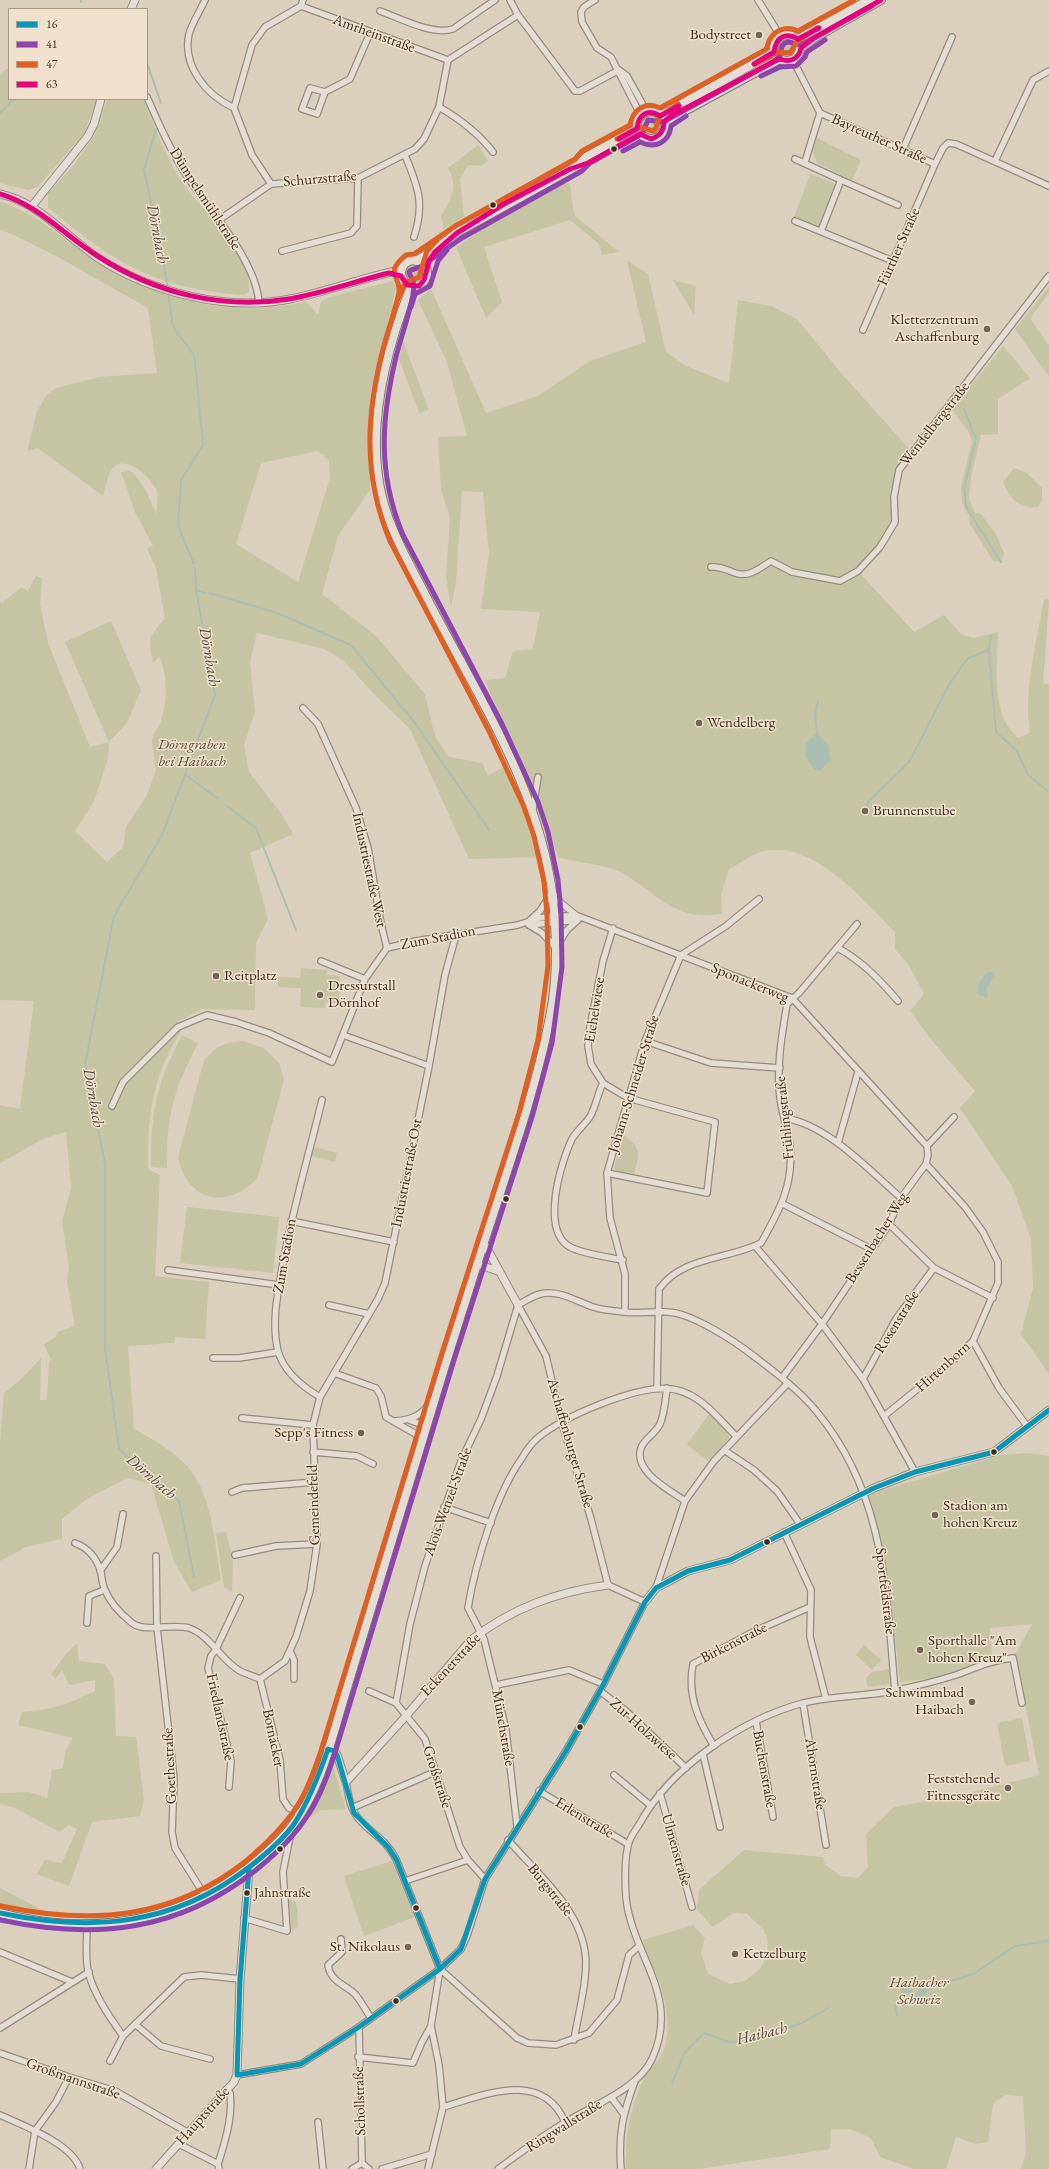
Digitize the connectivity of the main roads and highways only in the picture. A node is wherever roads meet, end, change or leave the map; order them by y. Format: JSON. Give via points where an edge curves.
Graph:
{"nodes":[{"id":1,"x":869,"y":0,"type":"edge"},
{"id":2,"x":881,"y":0,"type":"edge"},
{"id":3,"x":798,"y":40,"type":"junction"},
{"id":4,"x":801,"y":48,"type":"junction"},
{"id":5,"x":774,"y":52,"type":"junction"},
{"id":6,"x":780,"y":59,"type":"junction"},
{"id":7,"x":662,"y":119,"type":"junction"},
{"id":8,"x":639,"y":132,"type":"junction"},
{"id":9,"x":436,"y":249,"type":"junction"},
{"id":10,"x":416,"y":261,"type":"junction"},
{"id":11,"x":427,"y":271,"type":"junction"},
{"id":12,"x":409,"y":286,"type":"junction"},
{"id":13,"x":0,"y":1913,"type":"edge"}],
"edges":[{"from":1,"to":3,"type":"main road"},
{"from":2,"to":4,"type":"main road"},
{"from":3,"to":4,"type":"main road"},
{"from":3,"to":5,"type":"main road","via":[[790,35],[781,37],[775,44]]},
{"from":4,"to":6,"type":"main road","via":[[793,60]]},
{"from":5,"to":6,"type":"main road"},
{"from":5,"to":7,"type":"main road"},
{"from":6,"to":7,"type":"main road"},
{"from":7,"to":8,"type":"main road","via":[[662,133],[655,138],[647,138]]},
{"from":7,"to":8,"type":"main road","via":[[654,112],[644,114],[637,122]]},
{"from":8,"to":9,"type":"main road","via":[[588,163],[579,164],[458,232]]},
{"from":9,"to":10,"type":"main road"},
{"from":9,"to":11,"type":"main road"},
{"from":10,"to":11,"type":"main road","via":[[424,265]]},
{"from":10,"to":12,"type":"main road","via":[[406,263],[401,273]]},
{"from":11,"to":12,"type":"main road","via":[[424,282],[416,287]]},
{"from":12,"to":13,"type":"main road","via":[[391,348],[377,422],[377,463],[381,494],[396,536],[508,753],[533,809],[546,858],[555,919],[556,948],[550,1019],[532,1089],[328,1749],[318,1779],[300,1814],[289,1830],[249,1868],[205,1896],[148,1917],[87,1925],[46,1923]]}]}
